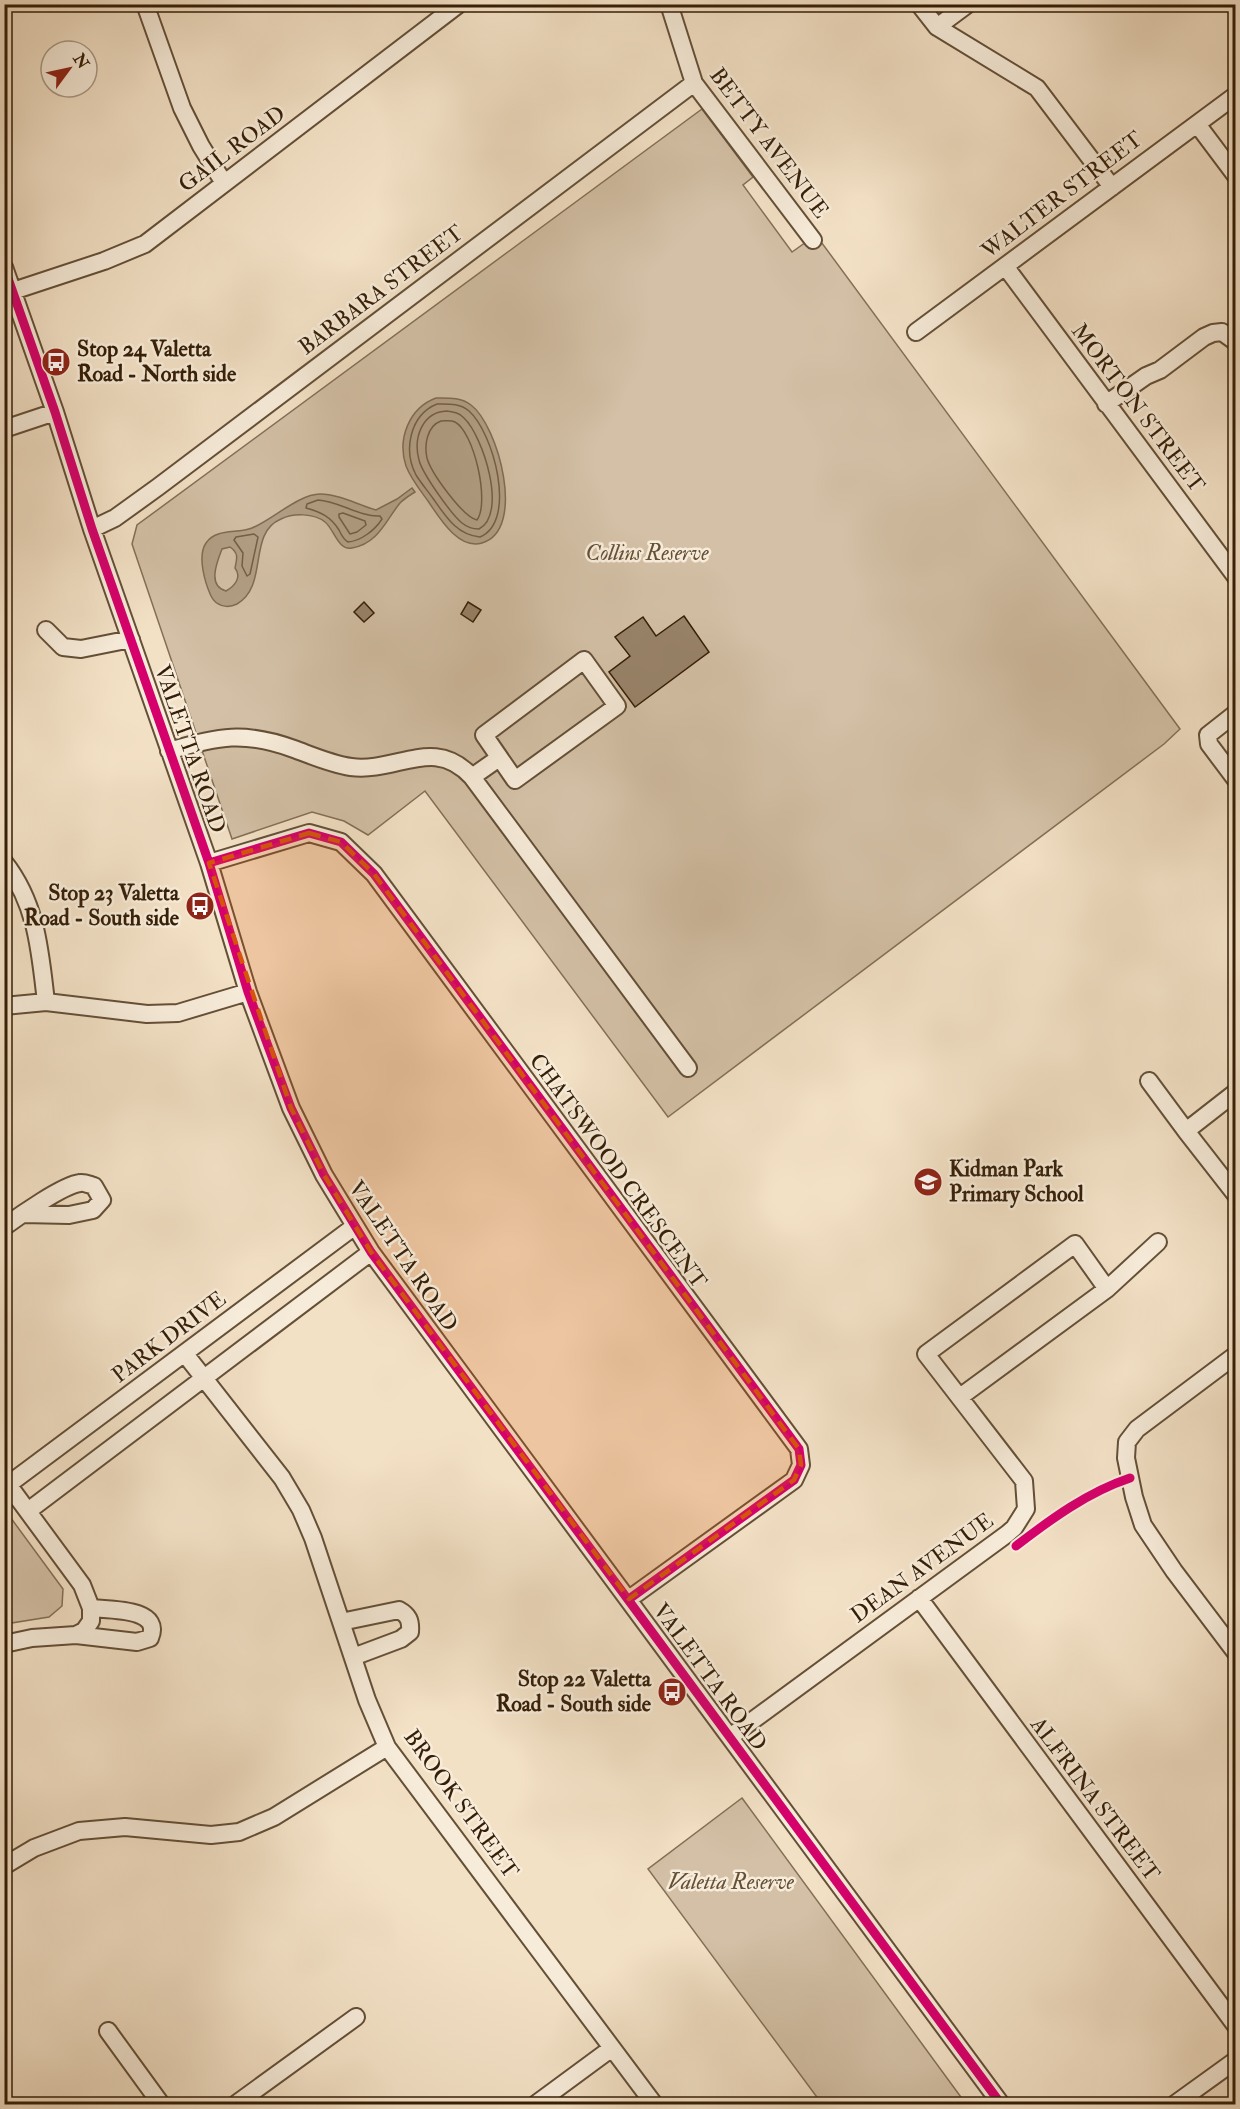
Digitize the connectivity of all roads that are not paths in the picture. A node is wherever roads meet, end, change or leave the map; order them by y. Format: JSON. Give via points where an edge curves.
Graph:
{"nodes":[{"id":1,"x":145,"y":4,"type":"edge"},
{"id":2,"x":459,"y":4,"type":"edge"},
{"id":3,"x":669,"y":4,"type":"edge"},
{"id":4,"x":919,"y":4,"type":"edge"},
{"id":5,"x":968,"y":4,"type":"edge"},
{"id":6,"x":937,"y":27,"type":"junction"},
{"id":7,"x":694,"y":83,"type":"junction"},
{"id":8,"x":1236,"y":95,"type":"edge"},
{"id":9,"x":1197,"y":124,"type":"junction"},
{"id":10,"x":1236,"y":176,"type":"edge"},
{"id":11,"x":224,"y":183,"type":"junction"},
{"id":12,"x":1112,"y":187,"type":"junction"},
{"id":13,"x":813,"y":240,"type":"dead end"},
{"id":14,"x":1005,"y":266,"type":"junction"},
{"id":15,"x":4,"y":267,"type":"edge"},
{"id":16,"x":13,"y":291,"type":"junction"},
{"id":17,"x":916,"y":332,"type":"dead end"},
{"id":18,"x":1236,"y":342,"type":"edge"},
{"id":19,"x":1106,"y":404,"type":"junction"},
{"id":20,"x":56,"y":412,"type":"junction"},
{"id":21,"x":4,"y":429,"type":"edge"},
{"id":22,"x":92,"y":529,"type":"junction"},
{"id":23,"x":1236,"y":577,"type":"edge"},
{"id":24,"x":46,"y":630,"type":"dead end"},
{"id":25,"x":131,"y":639,"type":"junction"},
{"id":26,"x":1236,"y":713,"type":"edge"},
{"id":27,"x":169,"y":751,"type":"junction"},
{"id":28,"x":499,"y":758,"type":"junction"},
{"id":29,"x":472,"y":777,"type":"junction"},
{"id":30,"x":1236,"y":780,"type":"edge"},
{"id":31,"x":4,"y":862,"type":"edge"},
{"id":32,"x":209,"y":863,"type":"junction"},
{"id":33,"x":249,"y":992,"type":"junction"},
{"id":34,"x":46,"y":1002,"type":"junction"},
{"id":35,"x":4,"y":1005,"type":"edge"},
{"id":36,"x":688,"y":1068,"type":"dead end"},
{"id":37,"x":1149,"y":1081,"type":"dead end"},
{"id":38,"x":1236,"y":1092,"type":"edge"},
{"id":39,"x":1186,"y":1131,"type":"junction"},
{"id":40,"x":1236,"y":1195,"type":"edge"},
{"id":41,"x":23,"y":1214,"type":"dead end"},
{"id":42,"x":355,"y":1226,"type":"junction"},
{"id":43,"x":4,"y":1227,"type":"edge"},
{"id":44,"x":1158,"y":1242,"type":"dead end"},
{"id":45,"x":371,"y":1252,"type":"junction"},
{"id":46,"x":1107,"y":1288,"type":"junction"},
{"id":47,"x":185,"y":1354,"type":"junction"},
{"id":48,"x":1233,"y":1357,"type":"dead end"},
{"id":49,"x":204,"y":1377,"type":"junction"},
{"id":50,"x":960,"y":1397,"type":"junction"},
{"id":51,"x":7,"y":1481,"type":"edge"},
{"id":52,"x":28,"y":1511,"type":"junction"},
{"id":53,"x":919,"y":1598,"type":"junction"},
{"id":54,"x":629,"y":1599,"type":"junction"},
{"id":55,"x":91,"y":1608,"type":"junction"},
{"id":56,"x":341,"y":1622,"type":"junction"},
{"id":57,"x":76,"y":1635,"type":"junction"},
{"id":58,"x":4,"y":1644,"type":"edge"},
{"id":59,"x":1236,"y":1653,"type":"edge"},
{"id":60,"x":353,"y":1657,"type":"junction"},
{"id":61,"x":730,"y":1737,"type":"junction"},
{"id":62,"x":387,"y":1747,"type":"junction"},
{"id":63,"x":4,"y":1866,"type":"edge"},
{"id":64,"x":356,"y":2017,"type":"dead end"},
{"id":65,"x":1236,"y":2026,"type":"edge"},
{"id":66,"x":108,"y":2031,"type":"dead end"},
{"id":67,"x":612,"y":2048,"type":"junction"},
{"id":68,"x":1236,"y":2060,"type":"edge"},
{"id":69,"x":161,"y":2104,"type":"edge"},
{"id":70,"x":236,"y":2104,"type":"edge"},
{"id":71,"x":536,"y":2104,"type":"edge"},
{"id":72,"x":654,"y":2104,"type":"edge"},
{"id":73,"x":1000,"y":2104,"type":"edge"},
{"id":74,"x":1174,"y":2104,"type":"edge"}],
"edges":[{"from":1,"to":11,"type":"street","via":[[182,108]]},
{"from":2,"to":11,"type":"street","name":"GAIL ROAD"},
{"from":3,"to":7,"type":"street","name":"BETTY AVENUE"},
{"from":4,"to":6,"type":"street"},
{"from":5,"to":6,"type":"street"},
{"from":6,"to":12,"type":"street","via":[[1037,88]]},
{"from":7,"to":13,"type":"street","name":"BETTY AVENUE"},
{"from":7,"to":22,"type":"street","name":"BARBARA STREET","via":[[115,518]]},
{"from":8,"to":9,"type":"street","name":"WALTER STREET"},
{"from":9,"to":10,"type":"street"},
{"from":9,"to":12,"type":"street","name":"WALTER STREET"},
{"from":11,"to":16,"type":"street","name":"GAIL ROAD","via":[[145,244]]},
{"from":12,"to":14,"type":"street","name":"WALTER STREET"},
{"from":14,"to":17,"type":"street","name":"WALTER STREET"},
{"from":14,"to":19,"type":"street","name":"MORTON STREET"},
{"from":15,"to":16,"type":"street","name":"VALETTA ROAD"},
{"from":16,"to":20,"type":"street","name":"VALETTA ROAD"},
{"from":18,"to":19,"type":"street","via":[[1222,332],[1209,334]]},
{"from":19,"to":23,"type":"street","name":"MORTON STREET"},
{"from":20,"to":21,"type":"street"},
{"from":20,"to":22,"type":"street","name":"VALETTA ROAD"},
{"from":22,"to":25,"type":"street","name":"VALETTA ROAD"},
{"from":24,"to":25,"type":"street","via":[[63,647],[81,649]]},
{"from":25,"to":27,"type":"street","name":"VALETTA ROAD"},
{"from":26,"to":30,"type":"street","via":[[1208,735],[1209,744]]},
{"from":27,"to":29,"type":"street","via":[[220,737],[256,738],[354,767],[374,767],[423,756],[443,757],[462,765]]},
{"from":27,"to":32,"type":"street","name":"VALETTA ROAD"},
{"from":28,"to":28,"type":"street","via":[[483,735],[584,660],[617,706],[515,780]]},
{"from":28,"to":29,"type":"street"},
{"from":29,"to":36,"type":"street"},
{"from":31,"to":34,"type":"street","via":[[25,897],[39,938]]},
{"from":32,"to":33,"type":"street","name":"VALETTA ROAD"},
{"from":32,"to":54,"type":"street","name":"CHATSWOOD CRESCENT","via":[[309,833],[341,842],[374,874],[799,1449],[801,1465],[794,1480]]},
{"from":33,"to":34,"type":"street","via":[[178,1013],[158,1014]]},
{"from":33,"to":42,"type":"street","name":"VALETTA ROAD","via":[[291,1108]]},
{"from":34,"to":35,"type":"street"},
{"from":37,"to":39,"type":"street"},
{"from":38,"to":39,"type":"street"},
{"from":39,"to":40,"type":"street"},
{"from":41,"to":43,"type":"street"},
{"from":42,"to":45,"type":"street","name":"VALETTA ROAD"},
{"from":42,"to":47,"type":"street","name":"PARK DRIVE"},
{"from":44,"to":46,"type":"street"},
{"from":45,"to":49,"type":"street"},
{"from":45,"to":54,"type":"street","name":"VALETTA ROAD"},
{"from":46,"to":50,"type":"street"},
{"from":46,"to":50,"type":"street","name":"DEAN AVENUE","via":[[1074,1244],[1055,1258],[926,1354]]},
{"from":47,"to":49,"type":"street","name":"BROOK STREET"},
{"from":47,"to":51,"type":"street","name":"PARK DRIVE"},
{"from":48,"to":59,"type":"street","via":[[1137,1429],[1127,1442],[1126,1458],[1143,1525]]},
{"from":49,"to":52,"type":"street"},
{"from":49,"to":56,"type":"street","name":"BROOK STREET","via":[[282,1478],[301,1510]]},
{"from":50,"to":53,"type":"street","name":"DEAN AVENUE","via":[[1024,1481],[1026,1509],[1014,1528]]},
{"from":51,"to":52,"type":"street"},
{"from":52,"to":55,"type":"street","via":[[82,1585]]},
{"from":53,"to":61,"type":"street","name":"DEAN AVENUE"},
{"from":53,"to":65,"type":"street","name":"ALFRINA STREET"},
{"from":54,"to":61,"type":"street","name":"VALETTA ROAD"},
{"from":55,"to":57,"type":"street","via":[[91,1621]]},
{"from":55,"to":57,"type":"street","via":[[142,1615],[153,1626],[150,1638],[137,1642]]},
{"from":56,"to":60,"type":"street","name":"BROOK STREET"},
{"from":56,"to":60,"type":"street","via":[[399,1610],[411,1624],[410,1632],[401,1639]]},
{"from":57,"to":58,"type":"street"},
{"from":60,"to":62,"type":"street","name":"BROOK STREET"},
{"from":61,"to":73,"type":"street","name":"VALETTA ROAD"},
{"from":62,"to":63,"type":"street","via":[[274,1816],[239,1832],[211,1835],[125,1827],[79,1831],[34,1848]]},
{"from":62,"to":67,"type":"street","name":"BROOK STREET"},
{"from":64,"to":70,"type":"street"},
{"from":66,"to":69,"type":"street"},
{"from":67,"to":71,"type":"street"},
{"from":67,"to":72,"type":"street","name":"BROOK STREET"},
{"from":68,"to":74,"type":"street"}]}
